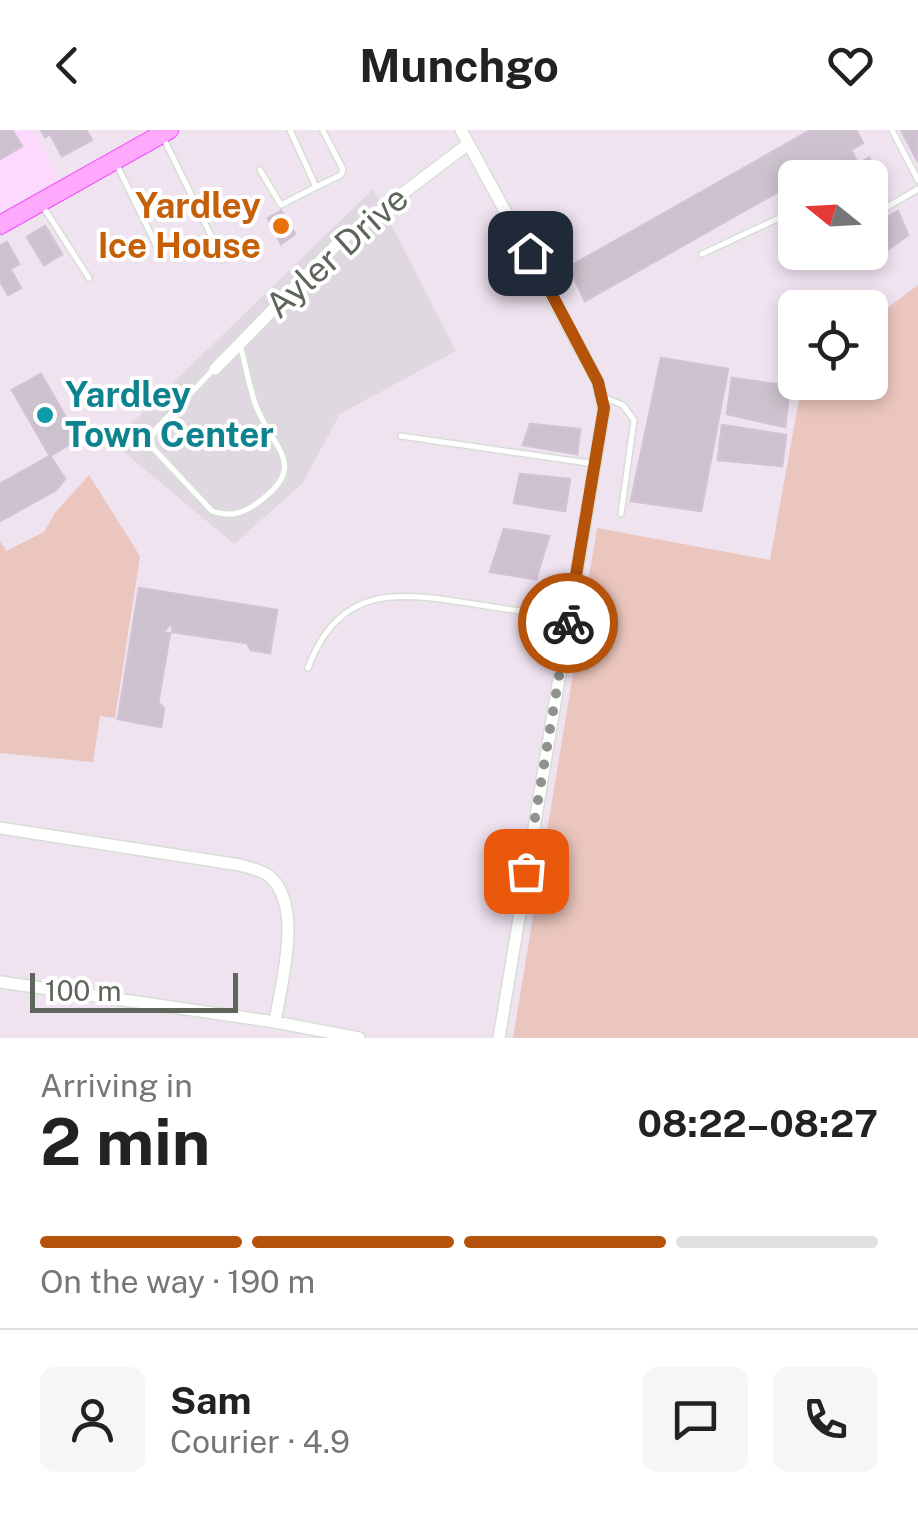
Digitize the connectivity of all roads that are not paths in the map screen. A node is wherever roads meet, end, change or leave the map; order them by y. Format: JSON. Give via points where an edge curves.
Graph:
{"nodes":[{"id":1,"x":290,"y":130,"type":"edge"},
{"id":2,"x":461,"y":130,"type":"edge"},
{"id":3,"x":892,"y":130,"type":"edge"},
{"id":4,"x":323,"y":131,"type":"edge"},
{"id":5,"x":165,"y":132,"type":"edge"},
{"id":6,"x":468,"y":144,"type":"junction"},
{"id":7,"x":115,"y":161,"type":"junction"},
{"id":8,"x":260,"y":170,"type":"dead end"},
{"id":9,"x":918,"y":180,"type":"edge"},
{"id":10,"x":316,"y":187,"type":"junction"},
{"id":11,"x":918,"y":189,"type":"edge"},
{"id":12,"x":41,"y":202,"type":"junction"},
{"id":13,"x":888,"y":206,"type":"edge"},
{"id":14,"x":778,"y":219,"type":"edge"},
{"id":15,"x":0,"y":225,"type":"edge"},
{"id":16,"x":702,"y":254,"type":"dead end"},
{"id":17,"x":163,"y":260,"type":"dead end"},
{"id":18,"x":224,"y":260,"type":"dead end"},
{"id":19,"x":89,"y":278,"type":"dead end"},
{"id":20,"x":240,"y":342,"type":"junction"},
{"id":21,"x":214,"y":368,"type":"joint"},
{"id":22,"x":602,"y":396,"type":"junction"},
{"id":23,"x":401,"y":436,"type":"dead end"},
{"id":24,"x":596,"y":464,"type":"junction"},
{"id":25,"x":621,"y":514,"type":"dead end"},
{"id":26,"x":569,"y":618,"type":"junction"},
{"id":27,"x":308,"y":668,"type":"dead end"},
{"id":28,"x":0,"y":828,"type":"edge"},
{"id":29,"x":0,"y":982,"type":"edge"},
{"id":30,"x":275,"y":1022,"type":"junction"},
{"id":31,"x":360,"y":1038,"type":"edge"},
{"id":32,"x":499,"y":1038,"type":"edge"}],
"edges":[{"from":1,"to":10,"type":"lane"},
{"from":2,"to":6,"type":"street"},
{"from":3,"to":9,"type":"lane"},
{"from":4,"to":10,"type":"lane","via":[[343,169]]},
{"from":5,"to":7,"type":"main road"},
{"from":5,"to":18,"type":"lane"},
{"from":6,"to":20,"type":"street","name":"Ayler Drive","via":[[340,241]]},
{"from":6,"to":22,"type":"street"},
{"from":7,"to":12,"type":"main road"},
{"from":7,"to":17,"type":"lane"},
{"from":8,"to":10,"type":"lane","via":[[282,205]]},
{"from":11,"to":13,"type":"lane"},
{"from":12,"to":15,"type":"main road"},
{"from":12,"to":19,"type":"lane"},
{"from":14,"to":16,"type":"lane"},
{"from":20,"to":21,"type":"street","name":"Ayler Drive"},
{"from":20,"to":21,"type":"lane","via":[[256,406],[284,452],[286,473],[277,489],[244,513],[212,510],[153,448],[151,437]]},
{"from":22,"to":24,"type":"street"},
{"from":22,"to":25,"type":"lane","via":[[623,405],[634,420]]},
{"from":23,"to":24,"type":"lane"},
{"from":24,"to":26,"type":"street"},
{"from":26,"to":27,"type":"lane","via":[[435,597],[384,596],[339,617]]},
{"from":26,"to":32,"type":"street"},
{"from":28,"to":30,"type":"street","via":[[268,874],[284,892],[288,914]]},
{"from":29,"to":30,"type":"street"},
{"from":30,"to":31,"type":"street"}]}
